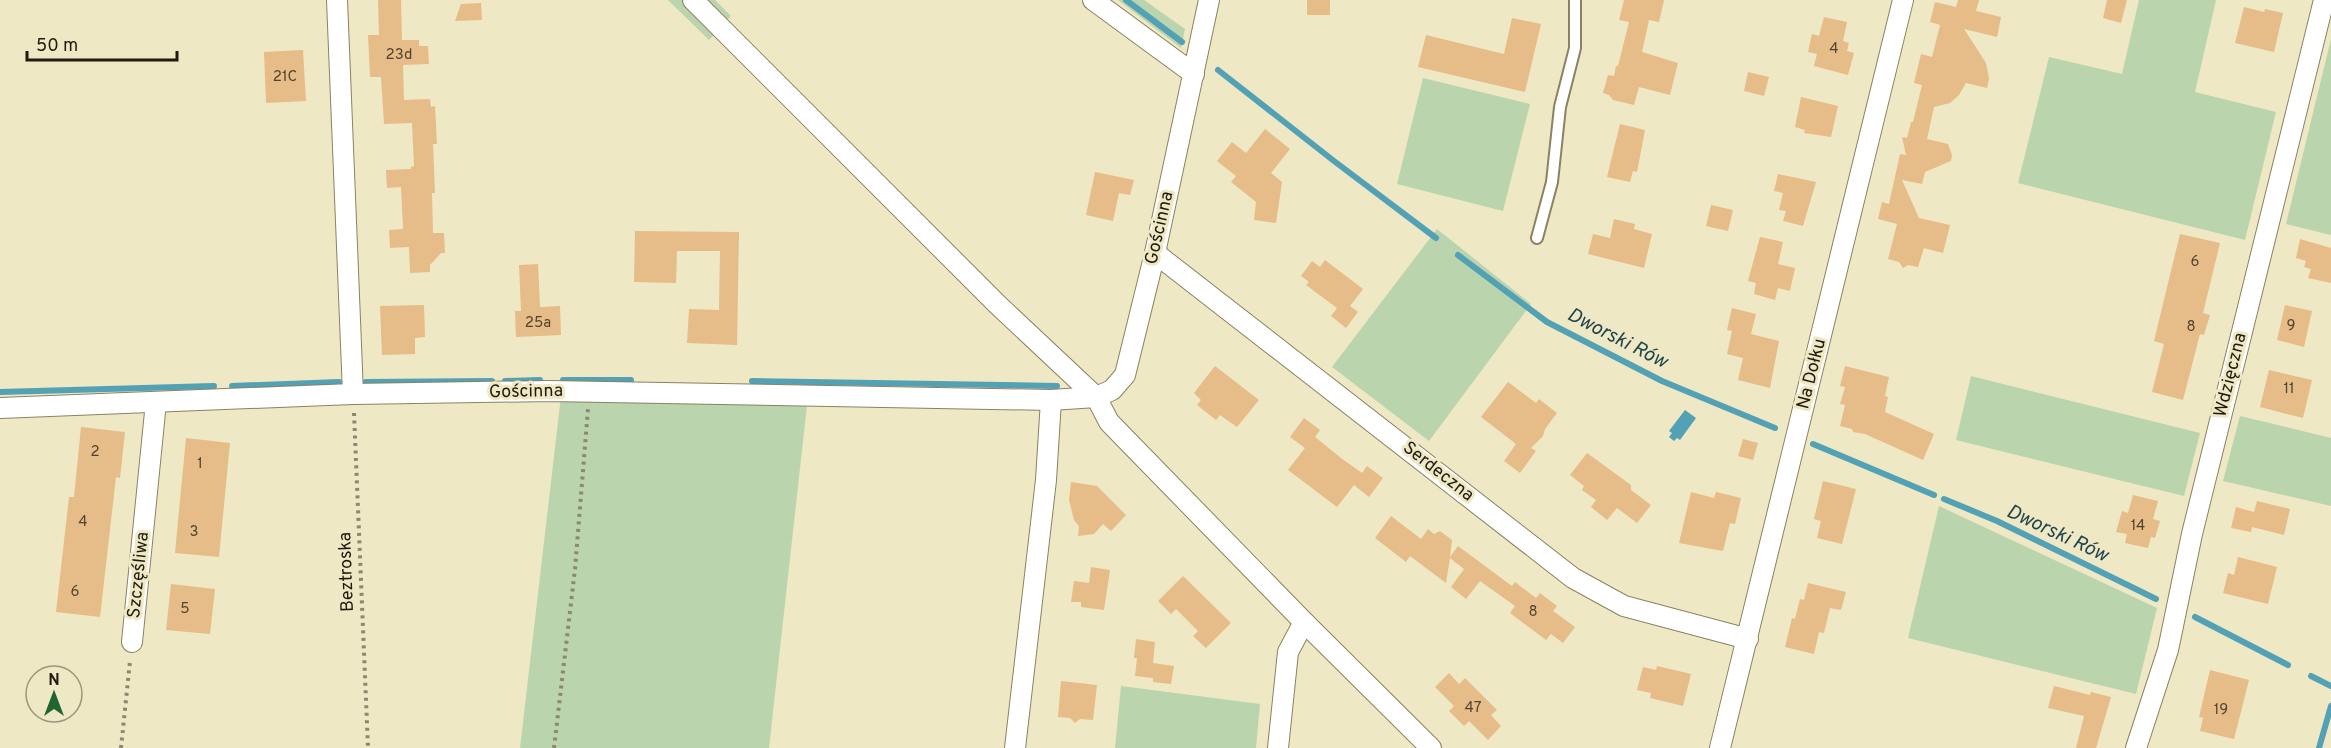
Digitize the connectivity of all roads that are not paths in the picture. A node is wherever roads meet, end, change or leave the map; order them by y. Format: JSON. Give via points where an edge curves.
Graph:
{"nodes":[{"id":1,"x":337,"y":0,"type":"edge"},
{"id":2,"x":693,"y":0,"type":"edge"},
{"id":3,"x":1093,"y":0,"type":"edge"},
{"id":4,"x":1209,"y":0,"type":"edge"},
{"id":5,"x":1575,"y":0,"type":"edge"},
{"id":6,"x":1903,"y":0,"type":"edge"},
{"id":7,"x":2324,"y":0,"type":"edge"},
{"id":8,"x":1194,"y":74,"type":"junction"},
{"id":9,"x":1537,"y":238,"type":"dead end"},
{"id":10,"x":1155,"y":253,"type":"junction"},
{"id":11,"x":353,"y":394,"type":"junction"},
{"id":12,"x":1096,"y":397,"type":"junction"},
{"id":13,"x":1051,"y":400,"type":"junction"},
{"id":14,"x":156,"y":402,"type":"junction"},
{"id":15,"x":0,"y":408,"type":"edge"},
{"id":16,"x":1304,"y":622,"type":"junction"},
{"id":17,"x":1748,"y":639,"type":"junction"},
{"id":18,"x":132,"y":642,"type":"road end"},
{"id":19,"x":1016,"y":748,"type":"edge"},
{"id":20,"x":1278,"y":748,"type":"edge"},
{"id":21,"x":1431,"y":748,"type":"edge"},
{"id":22,"x":1720,"y":748,"type":"edge"},
{"id":23,"x":2136,"y":748,"type":"edge"}],
"edges":[{"from":1,"to":11,"type":"street"},
{"from":2,"to":12,"type":"street","via":[[998,305]]},
{"from":3,"to":8,"type":"street"},
{"from":4,"to":8,"type":"street","name":"Gościnna"},
{"from":5,"to":9,"type":"lane","via":[[1575,48],[1560,107],[1552,182]]},
{"from":6,"to":17,"type":"street","name":"Na Dołku"},
{"from":7,"to":23,"type":"street","name":"Wdzięczna","via":[[2192,534],[2168,650]]},
{"from":8,"to":10,"type":"street","name":"Gościnna"},
{"from":10,"to":12,"type":"street","name":"Gościnna","via":[[1125,375],[1112,390]]},
{"from":10,"to":17,"type":"street","name":"Serdeczna","via":[[1574,578],[1624,606]]},
{"from":11,"to":13,"type":"street","name":"Gościnna","via":[[590,392]]},
{"from":11,"to":14,"type":"street","name":"Gościnna"},
{"from":12,"to":13,"type":"street","name":"Gościnna"},
{"from":12,"to":16,"type":"street","via":[[1109,422]]},
{"from":13,"to":19,"type":"street","via":[[1046,480]]},
{"from":14,"to":15,"type":"street","name":"Gościnna"},
{"from":14,"to":18,"type":"street","name":"Szczęśliwa"},
{"from":16,"to":20,"type":"street","via":[[1288,652]]},
{"from":16,"to":21,"type":"street"},
{"from":17,"to":22,"type":"street","name":"Na Dołku"}]}
